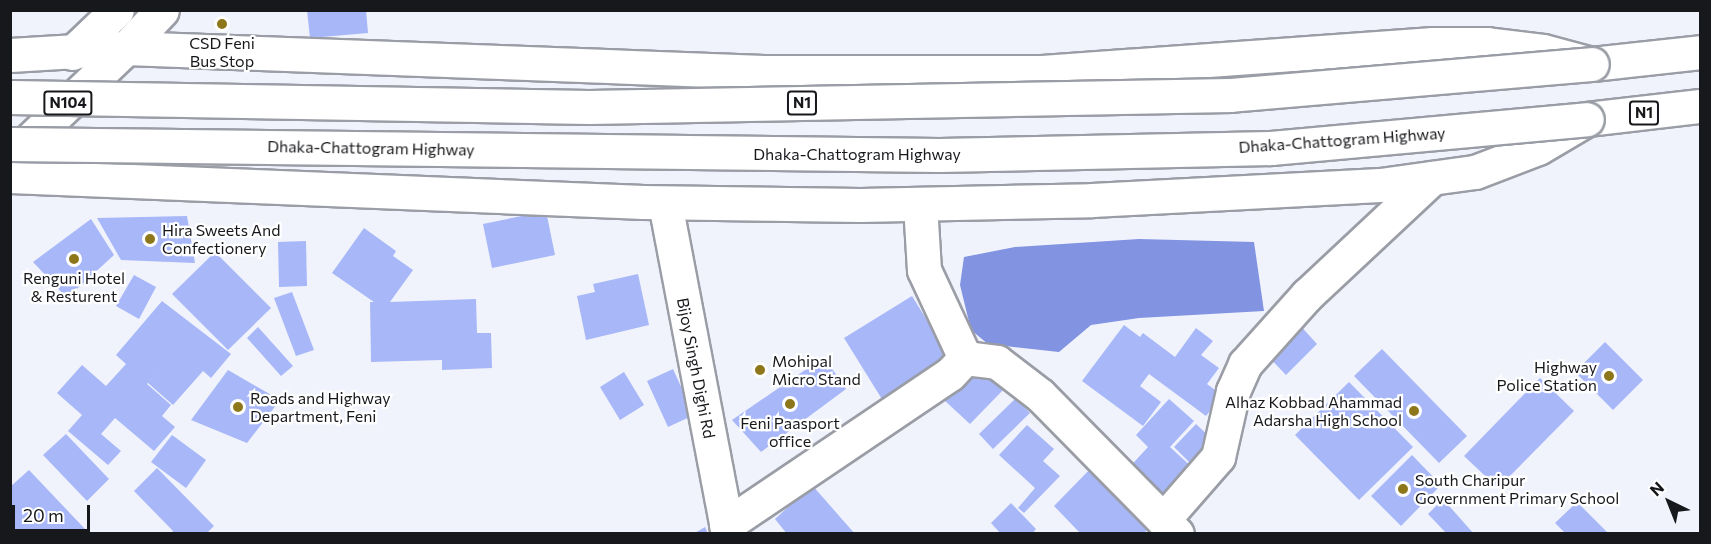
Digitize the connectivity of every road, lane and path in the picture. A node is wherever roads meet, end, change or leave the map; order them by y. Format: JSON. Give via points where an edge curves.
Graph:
{"nodes":[{"id":1,"x":117,"y":10,"type":"edge"},
{"id":2,"x":162,"y":10,"type":"edge"},
{"id":3,"x":126,"y":48,"type":"junction"},
{"id":4,"x":1701,"y":52,"type":"edge"},
{"id":5,"x":72,"y":54,"type":"junction"},
{"id":6,"x":10,"y":56,"type":"edge"},
{"id":7,"x":1592,"y":64,"type":"junction"},
{"id":8,"x":10,"y":97,"type":"edge"},
{"id":9,"x":10,"y":102,"type":"edge"},
{"id":10,"x":1701,"y":106,"type":"edge"},
{"id":11,"x":1587,"y":119,"type":"junction"},
{"id":12,"x":10,"y":144,"type":"edge"},
{"id":13,"x":10,"y":159,"type":"edge"},
{"id":14,"x":10,"y":176,"type":"edge"},
{"id":15,"x":1432,"y":178,"type":"junction"},
{"id":16,"x":665,"y":202,"type":"junction"},
{"id":17,"x":920,"y":204,"type":"junction"},
{"id":18,"x":965,"y":358,"type":"junction"},
{"id":19,"x":1170,"y":527,"type":"edge"},
{"id":20,"x":727,"y":529,"type":"edge"}],
"edges":[{"from":1,"to":5,"type":"main road","number":"N104"},
{"from":2,"to":3,"type":"main road","number":"N104"},
{"from":3,"to":5,"type":"main road"},
{"from":3,"to":7,"type":"main road","via":[[741,72],[1007,72],[1487,44],[1543,51]]},
{"from":3,"to":13,"type":"main road","number":"N104"},
{"from":4,"to":7,"type":"main road","number":"N1"},
{"from":5,"to":6,"type":"main road"},
{"from":5,"to":9,"type":"main road","number":"N104"},
{"from":7,"to":8,"type":"main road","number":"N1","bridge":true,"via":[[1230,95],[590,107]]},
{"from":10,"to":11,"type":"main road","name":"Dhaka-Chattogram Highway","number":"N1"},
{"from":11,"to":12,"type":"main road","name":"Dhaka-Chattogram Highway","number":"N1","bridge":true,"via":[[1271,148],[939,155]]},
{"from":11,"to":15,"type":"main road","via":[[1538,148],[1475,172]]},
{"from":14,"to":16,"type":"main road","via":[[398,195]]},
{"from":15,"to":17,"type":"main road","via":[[1322,188]]},
{"from":15,"to":19,"type":"main road","via":[[1307,295],[1245,364],[1233,391],[1218,457]]},
{"from":16,"to":17,"type":"main road"},
{"from":16,"to":20,"type":"main road","name":"Bijoy Singh Dighi Rd"},
{"from":17,"to":18,"type":"main road","via":[[924,270]]},
{"from":18,"to":19,"type":"main road","via":[[997,362],[1040,395]]},
{"from":18,"to":20,"type":"main road","via":[[950,374]]}]}
